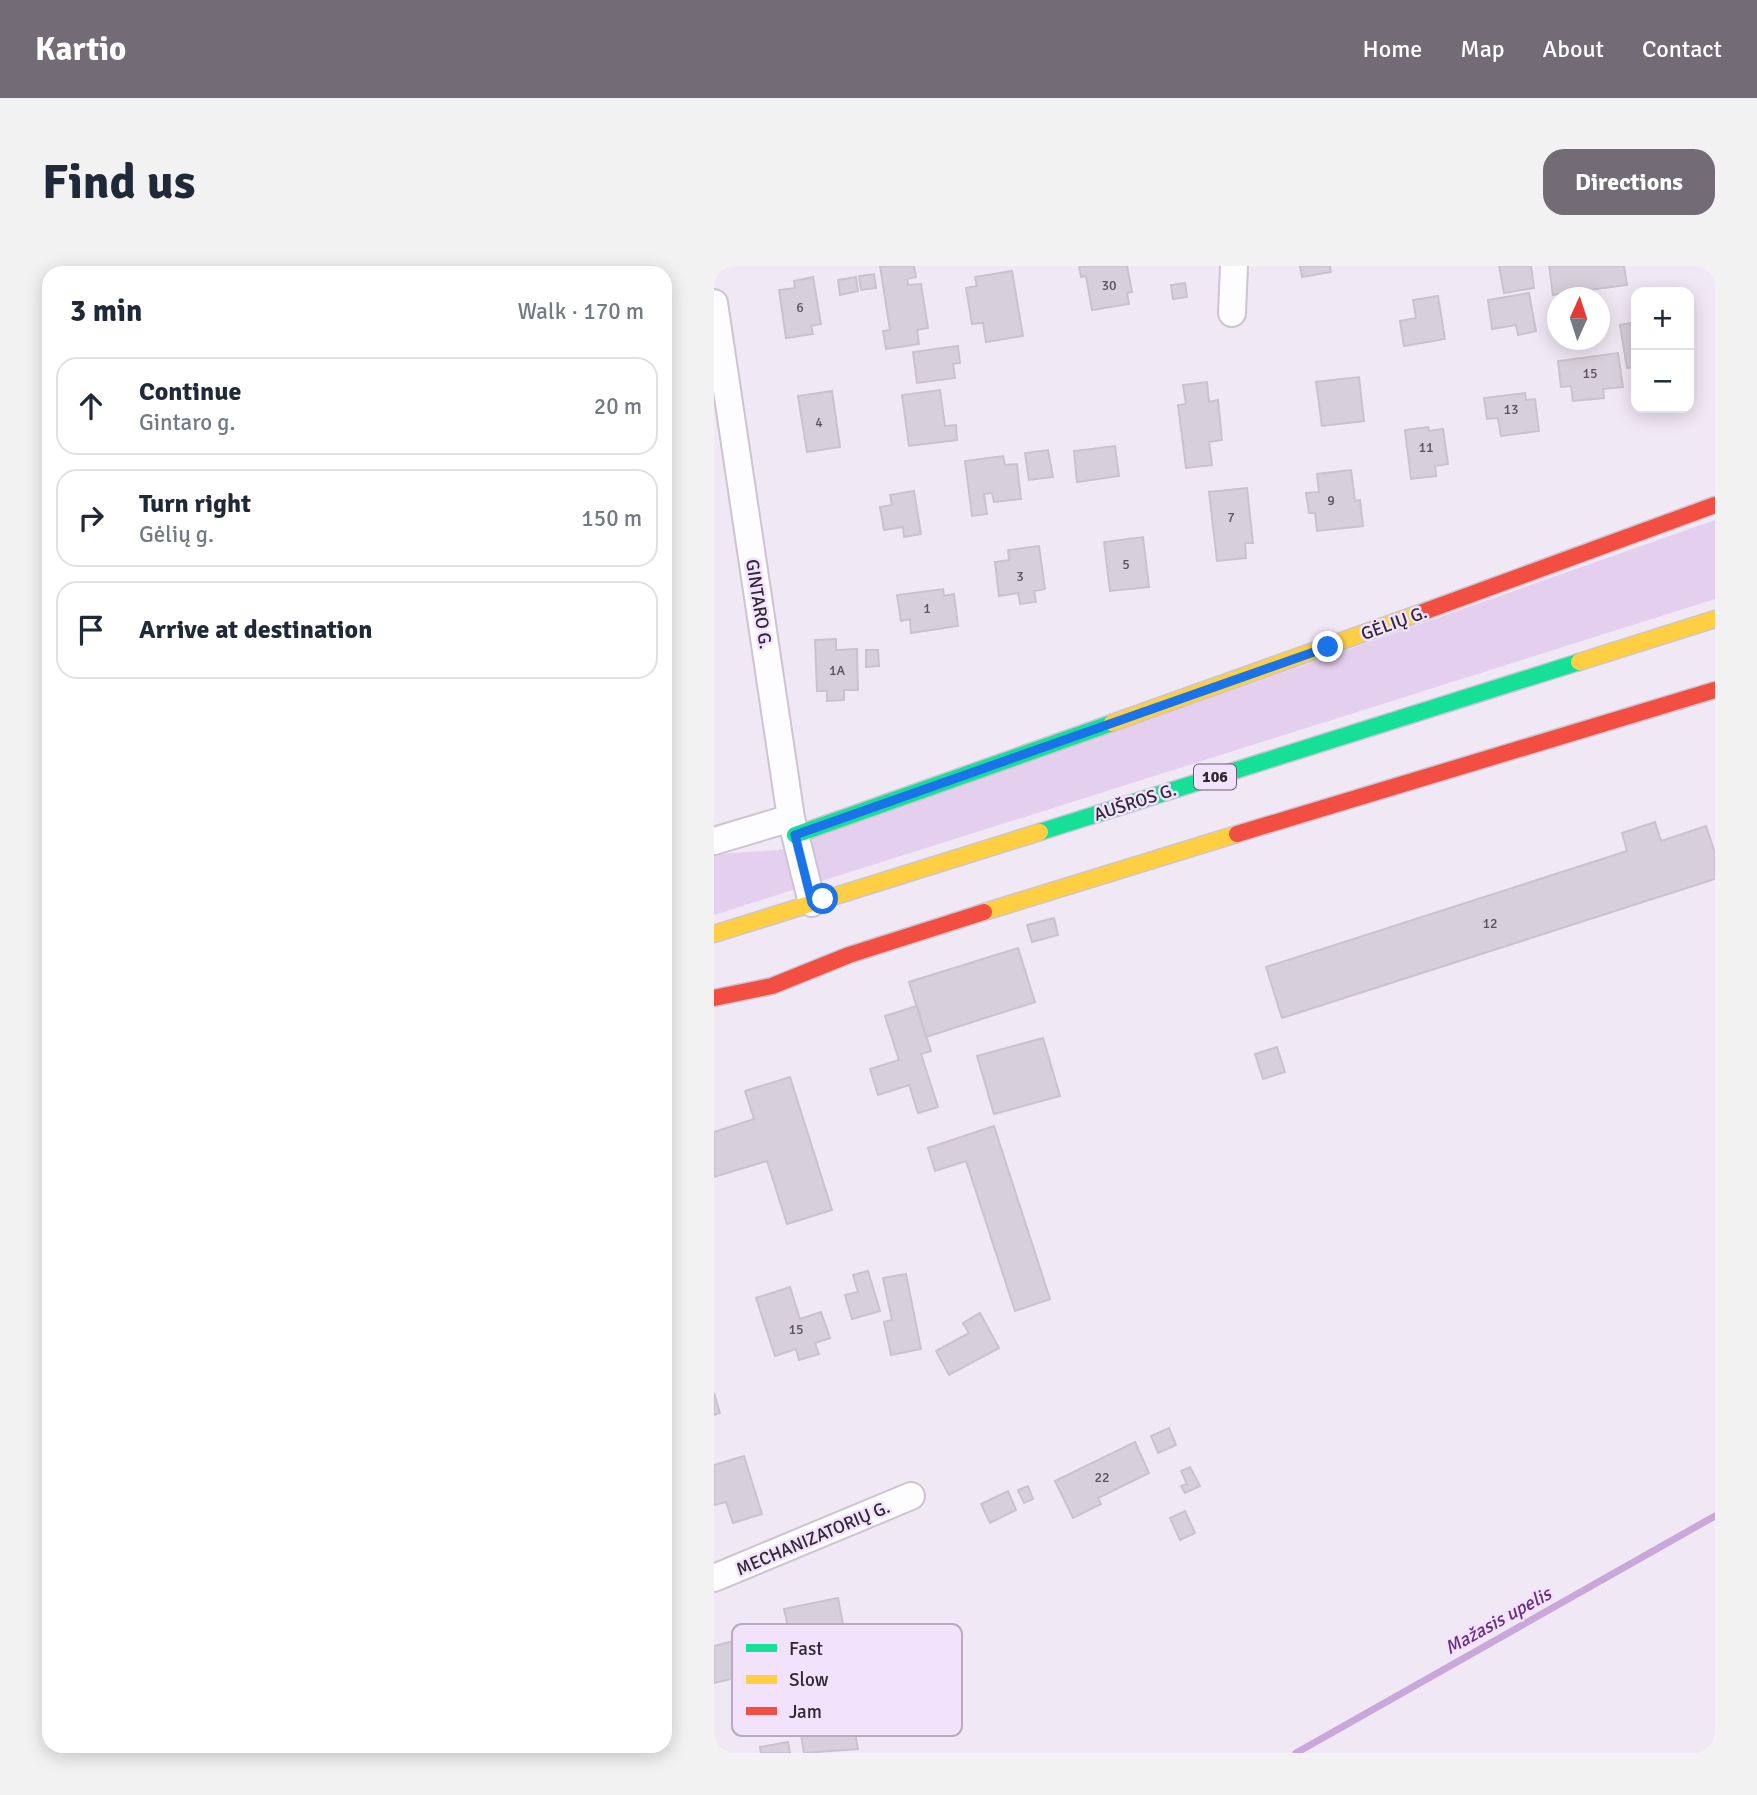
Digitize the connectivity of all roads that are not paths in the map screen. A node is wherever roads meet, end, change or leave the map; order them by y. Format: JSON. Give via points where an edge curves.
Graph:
{"nodes":[{"id":1,"x":1234,"y":266,"type":"edge"},
{"id":2,"x":714,"y":303,"type":"edge"},
{"id":3,"x":1232,"y":313,"type":"dead end"},
{"id":4,"x":1715,"y":505,"type":"edge"},
{"id":5,"x":1715,"y":619,"type":"edge"},
{"id":6,"x":1715,"y":690,"type":"edge"},
{"id":7,"x":793,"y":826,"type":"junction"},
{"id":8,"x":714,"y":841,"type":"edge"},
{"id":9,"x":812,"y":903,"type":"junction"},
{"id":10,"x":714,"y":934,"type":"edge"},
{"id":11,"x":714,"y":998,"type":"edge"},
{"id":12,"x":911,"y":1496,"type":"dead end"},
{"id":13,"x":714,"y":1578,"type":"edge"}],
"edges":[{"from":1,"to":3,"type":"street"},
{"from":2,"to":7,"type":"street","name":"GINTARO G."},
{"from":4,"to":7,"type":"street","name":"GĖLIŲ G.","via":[[1328,647]]},
{"from":5,"to":9,"type":"street","name":"AUŠROS G.","number":"106"},
{"from":6,"to":11,"type":"street","via":[[1028,898],[849,955],[772,986]]},
{"from":7,"to":8,"type":"street"},
{"from":7,"to":9,"type":"street","name":"GINTARO G."},
{"from":9,"to":10,"type":"street","name":"AUŠROS G.","number":"106"},
{"from":12,"to":13,"type":"street","name":"MECHANIZATORIŲ G."}]}
